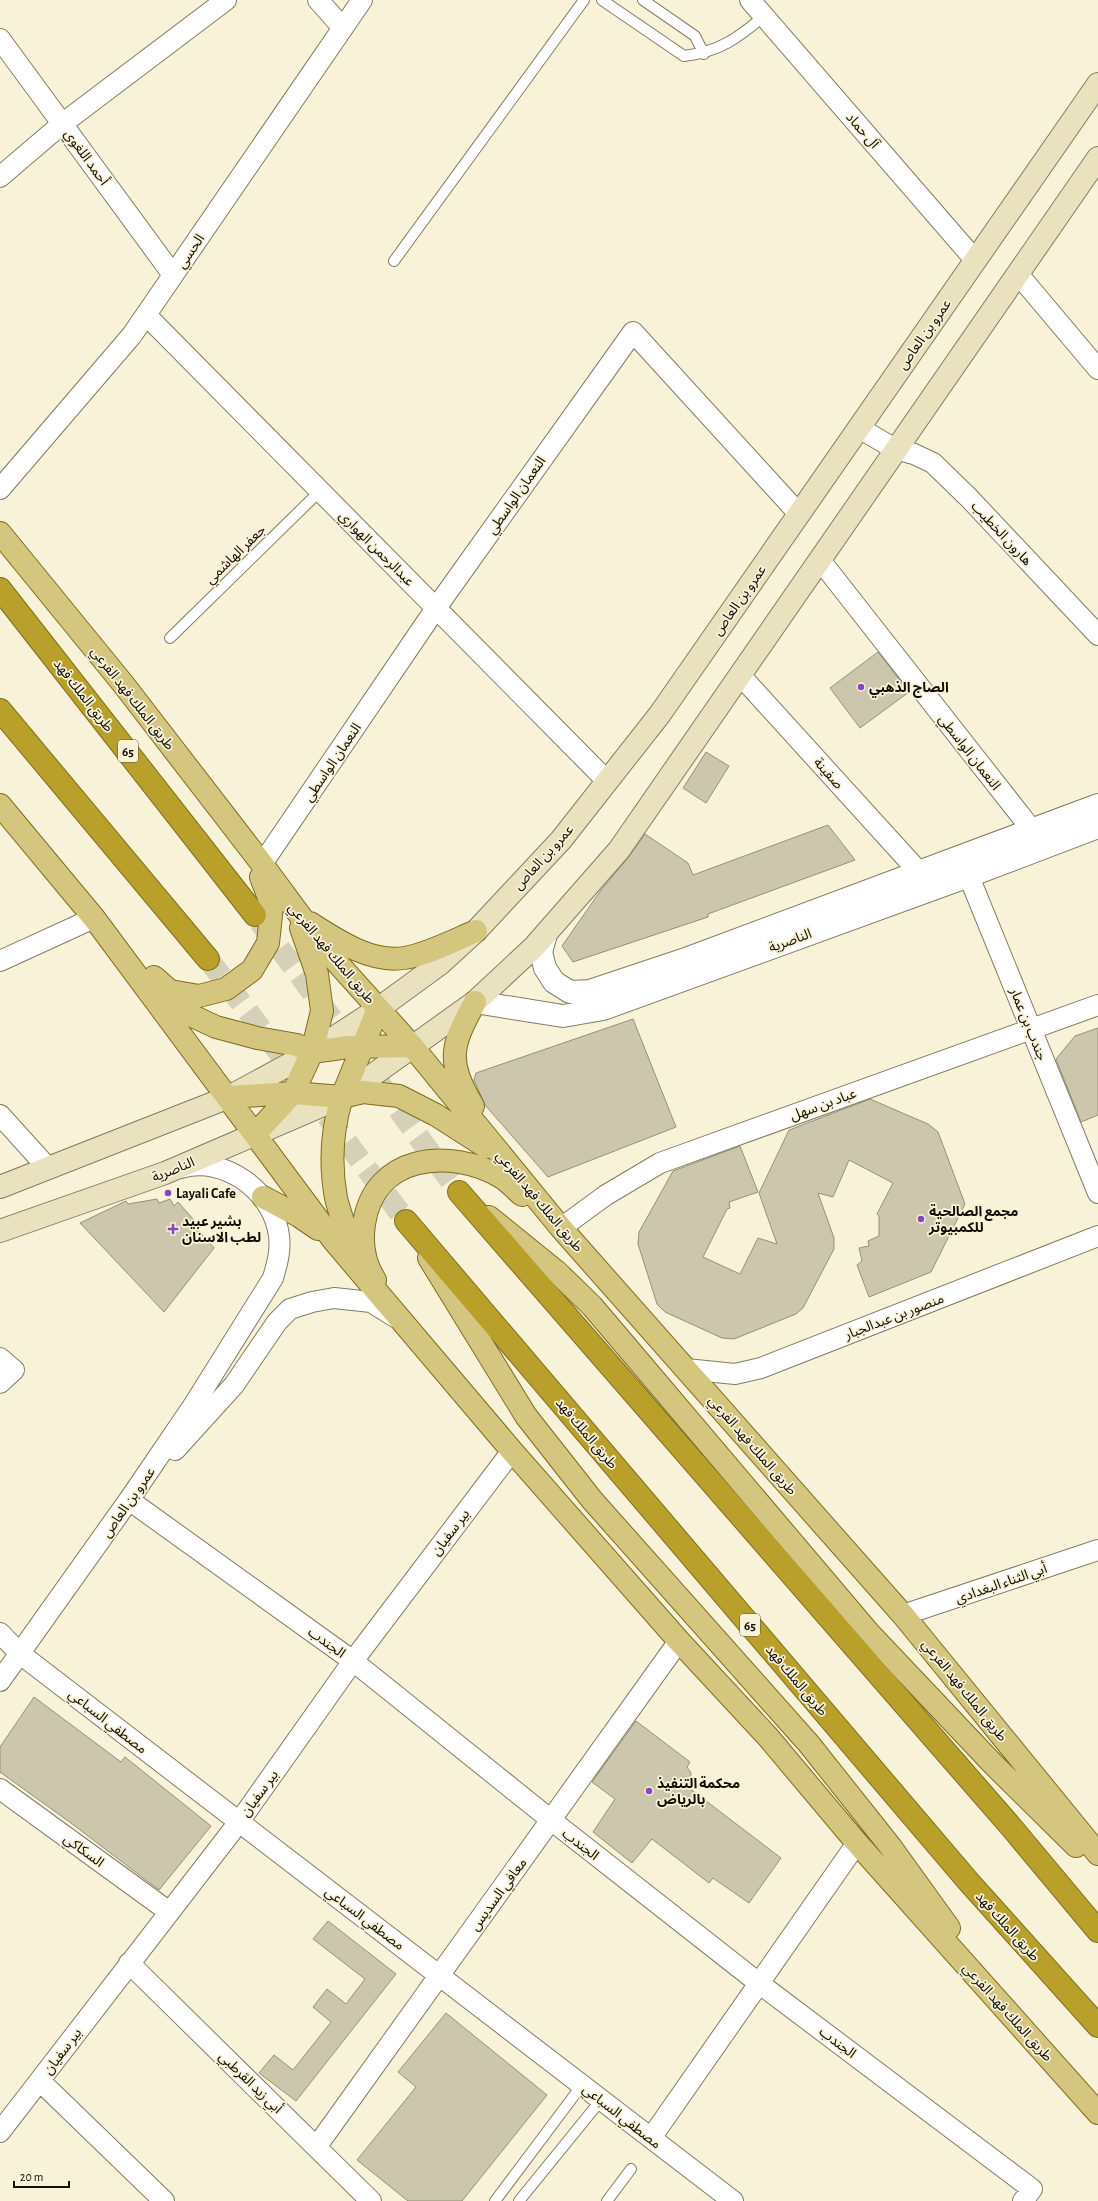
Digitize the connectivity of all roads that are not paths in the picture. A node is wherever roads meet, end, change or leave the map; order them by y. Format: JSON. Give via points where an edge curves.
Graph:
{"nodes":[{"id":1,"x":226,"y":0,"type":"edge"},
{"id":2,"x":318,"y":0,"type":"edge"},
{"id":3,"x":362,"y":0,"type":"edge"},
{"id":4,"x":584,"y":0,"type":"edge"},
{"id":5,"x":602,"y":0,"type":"edge"},
{"id":6,"x":643,"y":0,"type":"edge"},
{"id":7,"x":755,"y":5,"type":"edge"},
{"id":8,"x":343,"y":28,"type":"junction"},
{"id":9,"x":0,"y":39,"type":"edge"},
{"id":10,"x":704,"y":54,"type":"junction"},
{"id":11,"x":1098,"y":84,"type":"edge"},
{"id":12,"x":62,"y":124,"type":"junction"},
{"id":13,"x":1098,"y":158,"type":"edge"},
{"id":14,"x":0,"y":177,"type":"edge"},
{"id":15,"x":975,"y":260,"type":"junction"},
{"id":16,"x":394,"y":261,"type":"dead end"},
{"id":17,"x":1018,"y":274,"type":"junction"},
{"id":18,"x":173,"y":275,"type":"junction"},
{"id":19,"x":146,"y":315,"type":"junction"},
{"id":20,"x":1098,"y":369,"type":"edge"},
{"id":21,"x":859,"y":428,"type":"junction"},
{"id":22,"x":895,"y":449,"type":"junction"},
{"id":23,"x":3,"y":478,"type":"edge"},
{"id":24,"x":320,"y":491,"type":"junction"},
{"id":25,"x":799,"y":514,"type":"junction"},
{"id":26,"x":0,"y":533,"type":"edge"},
{"id":27,"x":820,"y":560,"type":"junction"},
{"id":28,"x":0,"y":582,"type":"edge"},
{"id":29,"x":6,"y":595,"type":"edge"},
{"id":30,"x":436,"y":608,"type":"junction"},
{"id":31,"x":1098,"y":635,"type":"edge"},
{"id":32,"x":170,"y":638,"type":"dead end"},
{"id":33,"x":740,"y":675,"type":"junction"},
{"id":34,"x":0,"y":710,"type":"edge"},
{"id":35,"x":607,"y":781,"type":"junction"},
{"id":36,"x":0,"y":804,"type":"edge"},
{"id":37,"x":1098,"y":805,"type":"edge"},
{"id":38,"x":1098,"y":827,"type":"edge"},
{"id":39,"x":1032,"y":830,"type":"junction"},
{"id":40,"x":243,"y":839,"type":"junction"},
{"id":41,"x":961,"y":856,"type":"junction"},
{"id":42,"x":262,"y":864,"type":"junction"},
{"id":43,"x":919,"y":872,"type":"junction"},
{"id":44,"x":969,"y":876,"type":"junction"},
{"id":45,"x":255,"y":915,"type":"tunnel mouth"},
{"id":46,"x":297,"y":915,"type":"junction"},
{"id":47,"x":99,"y":925,"type":"junction"},
{"id":48,"x":476,"y":931,"type":"junction"},
{"id":49,"x":546,"y":934,"type":"junction"},
{"id":50,"x":121,"y":956,"type":"junction"},
{"id":51,"x":208,"y":959,"type":"tunnel mouth"},
{"id":52,"x":0,"y":961,"type":"edge"},
{"id":53,"x":475,"y":1002,"type":"junction"},
{"id":54,"x":1098,"y":1005,"type":"edge"},
{"id":55,"x":378,"y":1009,"type":"junction"},
{"id":56,"x":1032,"y":1030,"type":"junction"},
{"id":57,"x":412,"y":1046,"type":"junction"},
{"id":58,"x":364,"y":1047,"type":"junction"},
{"id":59,"x":312,"y":1052,"type":"junction"},
{"id":60,"x":293,"y":1093,"type":"junction"},
{"id":61,"x":229,"y":1097,"type":"junction"},
{"id":62,"x":342,"y":1097,"type":"junction"},
{"id":63,"x":0,"y":1114,"type":"edge"},
{"id":64,"x":255,"y":1134,"type":"junction"},
{"id":65,"x":506,"y":1160,"type":"junction"},
{"id":66,"x":48,"y":1168,"type":"junction"},
{"id":67,"x":165,"y":1173,"type":"junction"},
{"id":68,"x":0,"y":1188,"type":"edge"},
{"id":69,"x":459,"y":1192,"type":"joint"},
{"id":70,"x":1098,"y":1193,"type":"edge"},
{"id":71,"x":262,"y":1197,"type":"junction"},
{"id":72,"x":406,"y":1221,"type":"joint"},
{"id":73,"x":561,"y":1228,"type":"junction"},
{"id":74,"x":0,"y":1231,"type":"edge"},
{"id":75,"x":1098,"y":1236,"type":"edge"},
{"id":76,"x":334,"y":1241,"type":"junction"},
{"id":77,"x":360,"y":1270,"type":"junction"},
{"id":78,"x":402,"y":1320,"type":"junction"},
{"id":79,"x":0,"y":1358,"type":"edge"},
{"id":80,"x":686,"y":1369,"type":"junction"},
{"id":81,"x":0,"y":1383,"type":"edge"},
{"id":82,"x":512,"y":1451,"type":"junction"},
{"id":83,"x":130,"y":1499,"type":"junction"},
{"id":84,"x":1098,"y":1550,"type":"edge"},
{"id":85,"x":903,"y":1616,"type":"junction"},
{"id":86,"x":0,"y":1633,"type":"edge"},
{"id":87,"x":679,"y":1641,"type":"junction"},
{"id":88,"x":19,"y":1653,"type":"junction"},
{"id":89,"x":353,"y":1661,"type":"junction"},
{"id":90,"x":0,"y":1681,"type":"edge"},
{"id":91,"x":0,"y":1789,"type":"edge"},
{"id":92,"x":551,"y":1820,"type":"junction"},
{"id":93,"x":239,"y":1822,"type":"junction"},
{"id":94,"x":857,"y":1843,"type":"junction"},
{"id":95,"x":1098,"y":1854,"type":"edge"},
{"id":96,"x":1098,"y":1868,"type":"edge"},
{"id":97,"x":168,"y":1911,"type":"junction"},
{"id":98,"x":1098,"y":1931,"type":"edge"},
{"id":99,"x":129,"y":1963,"type":"junction"},
{"id":100,"x":440,"y":1975,"type":"junction"},
{"id":101,"x":760,"y":1984,"type":"junction"},
{"id":102,"x":1016,"y":2021,"type":"junction"},
{"id":103,"x":1098,"y":2026,"type":"edge"},
{"id":104,"x":40,"y":2081,"type":"junction"},
{"id":105,"x":582,"y":2085,"type":"junction"},
{"id":106,"x":601,"y":2100,"type":"junction"},
{"id":107,"x":1098,"y":2113,"type":"edge"},
{"id":108,"x":0,"y":2132,"type":"edge"},
{"id":109,"x":651,"y":2138,"type":"junction"},
{"id":110,"x":317,"y":2146,"type":"junction"},
{"id":111,"x":631,"y":2169,"type":"dead end"},
{"id":112,"x":1028,"y":2195,"type":"edge"},
{"id":113,"x":164,"y":2201,"type":"edge"},
{"id":114,"x":371,"y":2201,"type":"edge"},
{"id":115,"x":495,"y":2201,"type":"edge"},
{"id":116,"x":519,"y":2201,"type":"edge"},
{"id":117,"x":607,"y":2201,"type":"edge"},
{"id":118,"x":733,"y":2201,"type":"edge"}],
"edges":[{"from":1,"to":12,"type":"street"},
{"from":2,"to":8,"type":"street"},
{"from":3,"to":8,"type":"street","name":"الحسي"},
{"from":4,"to":16,"type":"lane"},
{"from":5,"to":10,"type":"lane","via":[[684,56]]},
{"from":6,"to":10,"type":"lane","via":[[695,36]]},
{"from":7,"to":10,"type":"lane","via":[[745,32],[720,48]]},
{"from":7,"to":15,"type":"street","name":"آل حماد"},
{"from":8,"to":18,"type":"street","name":"الحسي"},
{"from":9,"to":12,"type":"street","name":"أحمد اللغوي"},
{"from":11,"to":15,"type":"main road","name":"عمرو بن العاص"},
{"from":12,"to":14,"type":"street"},
{"from":12,"to":18,"type":"street","name":"أحمد اللغوي"},
{"from":13,"to":17,"type":"main road"},
{"from":15,"to":21,"type":"main road","name":"عمرو بن العاص"},
{"from":17,"to":20,"type":"street"},
{"from":17,"to":22,"type":"main road"},
{"from":18,"to":19,"type":"street","name":"الحسي"},
{"from":19,"to":23,"type":"street","name":"الحسي","via":[[132,335]]},
{"from":19,"to":24,"type":"street","name":"عبدالرحمن الهواري"},
{"from":21,"to":22,"type":"street","name":"هارون الخطيب"},
{"from":21,"to":25,"type":"main road","name":"عمرو بن العاص"},
{"from":22,"to":27,"type":"main road"},
{"from":22,"to":31,"type":"street","name":"هارون الخطيب","via":[[933,463]]},
{"from":24,"to":30,"type":"street","name":"عبدالرحمن الهواري"},
{"from":24,"to":32,"type":"lane","name":"جعفر الهاشمي"},
{"from":25,"to":30,"type":"street","name":"النعمان الواسطي","via":[[633,332]]},
{"from":25,"to":35,"type":"main road","name":"عمرو بن العاص","via":[[660,714]]},
{"from":26,"to":40,"type":"main road","name":"طريق الملك فهد الفرعي","via":[[124,685]]},
{"from":27,"to":33,"type":"main road"},
{"from":27,"to":39,"type":"street","name":"النعمان الواسطي"},
{"from":28,"to":29,"type":"main road"},
{"from":29,"to":45,"type":"highway","name":"طريق الملك فهد","number":"65"},
{"from":30,"to":35,"type":"street","name":"عبدالرحمن الهواري"},
{"from":30,"to":42,"type":"street","name":"النعمان الواسطي"},
{"from":33,"to":43,"type":"street","name":"صفينة"},
{"from":33,"to":49,"type":"main road","via":[[619,850]]},
{"from":34,"to":51,"type":"highway"},
{"from":35,"to":48,"type":"main road","name":"عمرو بن العاص","via":[[561,840]]},
{"from":36,"to":47,"type":"main road","name":"طريق الملك فهد الفرعي"},
{"from":37,"to":39,"type":"street","name":"الناصرية"},
{"from":38,"to":44,"type":"street","name":"الناصرية"},
{"from":39,"to":41,"type":"street","name":"الناصرية"},
{"from":40,"to":42,"type":"main road","name":"طريق الملك فهد الفرعي"},
{"from":40,"to":47,"type":"main road","via":[[272,906],[268,943],[252,970],[226,989],[199,996],[170,991]]},
{"from":41,"to":43,"type":"street","name":"الناصرية"},
{"from":41,"to":44,"type":"street","name":"جندب بن عمار"},
{"from":42,"to":46,"type":"main road","name":"طريق الملك فهد الفرعي"},
{"from":43,"to":49,"type":"street","name":"الناصرية","via":[[683,960],[590,991],[570,992],[554,982],[544,968],[542,952]]},
{"from":44,"to":53,"type":"street","name":"الناصرية","via":[[604,1009],[563,1016]]},
{"from":44,"to":56,"type":"street","name":"جندب بن عمار"},
{"from":46,"to":48,"type":"main road","via":[[338,940],[370,954],[384,957],[403,958]]},
{"from":46,"to":55,"type":"main road","name":"طريق الملك فهد الفرعي"},
{"from":46,"to":59,"type":"main road","via":[[317,974],[322,1011]]},
{"from":47,"to":50,"type":"main road","name":"طريق الملك فهد الفرعي"},
{"from":47,"to":52,"type":"street"},
{"from":48,"to":55,"type":"main road","name":"عمرو بن العاص","via":[[440,963]]},
{"from":49,"to":53,"type":"main road"},
{"from":50,"to":59,"type":"main road","via":[[171,1006],[216,1027],[297,1045]]},
{"from":50,"to":61,"type":"main road","name":"طريق الملك فهد الفرعي"},
{"from":53,"to":57,"type":"main road"},
{"from":53,"to":65,"type":"main road","via":[[459,1032],[454,1058],[458,1080]]},
{"from":54,"to":56,"type":"street","name":"عباد بن سهل"},
{"from":55,"to":57,"type":"main road","name":"طريق الملك فهد الفرعي"},
{"from":55,"to":58,"type":"main road"},
{"from":55,"to":59,"type":"main road","name":"عمرو بن العاص"},
{"from":56,"to":70,"type":"street","name":"جندب بن عمار"},
{"from":56,"to":73,"type":"street","name":"عباد بن سهل","via":[[660,1163],[606,1195]]},
{"from":57,"to":58,"type":"main road"},
{"from":57,"to":62,"type":"main road"},
{"from":57,"to":65,"type":"main road","name":"طريق الملك فهد الفرعي"},
{"from":58,"to":59,"type":"main road"},
{"from":58,"to":62,"type":"main road"},
{"from":59,"to":60,"type":"main road"},
{"from":59,"to":61,"type":"main road"},
{"from":60,"to":61,"type":"main road"},
{"from":60,"to":62,"type":"main road"},
{"from":60,"to":64,"type":"main road"},
{"from":61,"to":64,"type":"main road","name":"طريق الملك فهد الفرعي"},
{"from":61,"to":66,"type":"main road"},
{"from":62,"to":64,"type":"main road","name":"الناصرية"},
{"from":62,"to":65,"type":"main road","via":[[363,1092],[399,1096],[436,1114]]},
{"from":62,"to":77,"type":"main road","via":[[332,1151],[336,1198]]},
{"from":63,"to":66,"type":"street"},
{"from":64,"to":67,"type":"main road","name":"الناصرية"},
{"from":64,"to":76,"type":"main road","name":"طريق الملك فهد الفرعي"},
{"from":65,"to":73,"type":"main road","name":"طريق الملك فهد الفرعي"},
{"from":66,"to":68,"type":"main road"},
{"from":67,"to":71,"type":"street","name":"عمرو بن العاص","via":[[186,1167],[207,1166],[235,1175],[247,1182]]},
{"from":67,"to":74,"type":"main road","name":"الناصرية"},
{"from":69,"to":96,"type":"main road","via":[[557,1272],[592,1306],[869,1633],[993,1764]]},
{"from":69,"to":98,"type":"highway","via":[[1012,1828]]},
{"from":71,"to":76,"type":"main road","via":[[299,1216]]},
{"from":71,"to":83,"type":"street","name":"عمرو بن العاص","via":[[273,1215],[279,1236],[279,1257],[273,1278]]},
{"from":72,"to":102,"type":"main road","via":[[526,1416],[592,1500],[809,1744],[890,1846]]},
{"from":72,"to":103,"type":"highway","name":"طريق الملك فهد","number":"65","via":[[963,1875]]},
{"from":73,"to":78,"type":"main road","via":[[501,1177],[461,1161],[423,1161],[398,1169],[378,1189],[367,1208],[362,1240],[368,1269]]},
{"from":73,"to":80,"type":"main road","name":"طريق الملك فهد الفرعي"},
{"from":75,"to":80,"type":"street","name":"منصور بن عبدالجبار","via":[[761,1368],[735,1374]]},
{"from":76,"to":77,"type":"main road","name":"طريق الملك فهد الفرعي"},
{"from":77,"to":78,"type":"main road","name":"طريق الملك فهد الفرعي"},
{"from":78,"to":82,"type":"main road","name":"طريق الملك فهد الفرعي"},
{"from":78,"to":83,"type":"street","via":[[371,1302],[334,1298],[290,1309],[277,1322],[234,1385]]},
{"from":79,"to":81,"type":"street","via":[[14,1370]]},
{"from":80,"to":85,"type":"main road","name":"طريق الملك فهد الفرعي"},
{"from":82,"to":87,"type":"main road","name":"طريق الملك فهد الفرعي"},
{"from":82,"to":89,"type":"street","name":"بير سفيان"},
{"from":83,"to":88,"type":"street","name":"عمرو بن العاص"},
{"from":83,"to":89,"type":"street","name":"الجندب"},
{"from":84,"to":85,"type":"street","name":"أبي الثناء البغدادي"},
{"from":85,"to":95,"type":"main road","name":"طريق الملك فهد الفرعي"},
{"from":86,"to":88,"type":"street","name":"مصطفي السباعي"},
{"from":87,"to":92,"type":"street","name":"معافي السديس"},
{"from":87,"to":94,"type":"main road","name":"طريق الملك فهد الفرعي","via":[[768,1737]]},
{"from":88,"to":90,"type":"street","name":"عمرو بن العاص"},
{"from":88,"to":93,"type":"street","name":"مصطفي السباعي"},
{"from":89,"to":92,"type":"street","name":"الجندب"},
{"from":89,"to":93,"type":"street","name":"بير سفيان"},
{"from":91,"to":97,"type":"street","name":"السكاكي"},
{"from":92,"to":100,"type":"street","name":"معافي السديس"},
{"from":92,"to":101,"type":"street","name":"الجندب"},
{"from":93,"to":97,"type":"street","name":"بير سفيان"},
{"from":93,"to":100,"type":"street","name":"مصطفي السباعي"},
{"from":94,"to":101,"type":"street"},
{"from":94,"to":102,"type":"main road","name":"طريق الملك فهد الفرعي"},
{"from":97,"to":99,"type":"street","name":"بير سفيان"},
{"from":99,"to":104,"type":"street","name":"بير سفيان"},
{"from":99,"to":110,"type":"street","name":"أبي زيد القرطبي"},
{"from":100,"to":105,"type":"street","name":"مصطفي السباعي"},
{"from":100,"to":110,"type":"street","name":"معافي السديس"},
{"from":101,"to":109,"type":"street"},
{"from":101,"to":112,"type":"street","name":"الجندب"},
{"from":102,"to":107,"type":"main road","name":"طريق الملك فهد الفرعي"},
{"from":104,"to":108,"type":"street","name":"بير سفيان"},
{"from":104,"to":113,"type":"street"},
{"from":105,"to":106,"type":"street","name":"مصطفي السباعي"},
{"from":105,"to":115,"type":"lane"},
{"from":106,"to":109,"type":"street","name":"مصطفي السباعي"},
{"from":106,"to":116,"type":"lane"},
{"from":109,"to":118,"type":"street","name":"مصطفي السباعي"},
{"from":110,"to":114,"type":"street","name":"أبي زيد القرطبي"},
{"from":111,"to":117,"type":"lane"}]}
